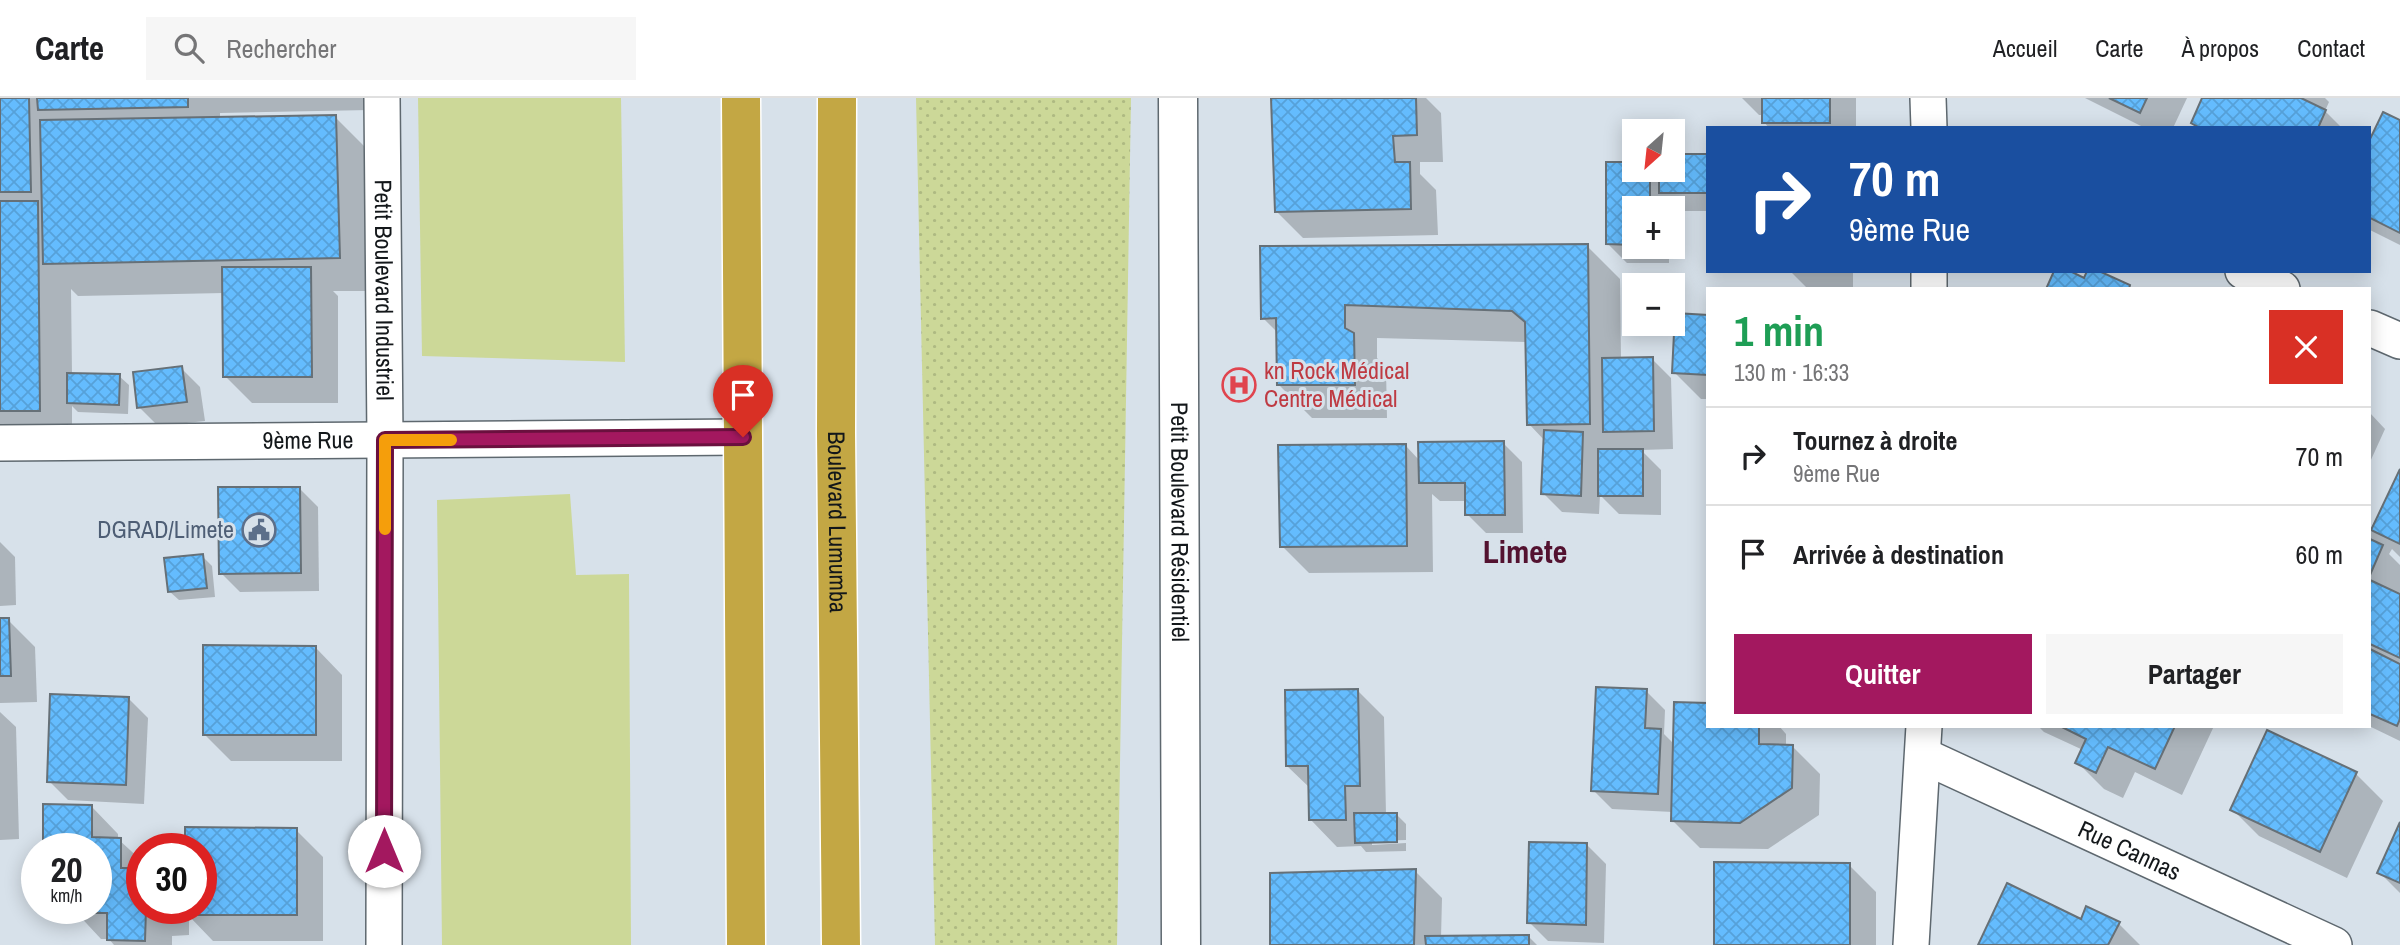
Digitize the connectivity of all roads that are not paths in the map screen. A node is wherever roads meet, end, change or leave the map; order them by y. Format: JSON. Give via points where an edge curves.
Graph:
{"nodes":[{"id":1,"x":382,"y":98,"type":"edge"},
{"id":2,"x":741,"y":98,"type":"edge"},
{"id":3,"x":837,"y":98,"type":"edge"},
{"id":4,"x":1178,"y":98,"type":"edge"},
{"id":5,"x":1928,"y":98,"type":"edge"},
{"id":6,"x":1929,"y":126,"type":"edge"},
{"id":7,"x":2247,"y":273,"type":"edge"},
{"id":8,"x":2278,"y":287,"type":"edge"},
{"id":9,"x":2371,"y":328,"type":"edge"},
{"id":10,"x":2400,"y":341,"type":"edge"},
{"id":11,"x":743,"y":437,"type":"junction"},
{"id":12,"x":385,"y":440,"type":"junction"},
{"id":13,"x":0,"y":443,"type":"edge"},
{"id":14,"x":1924,"y":741,"type":"edge"},
{"id":15,"x":384,"y":945,"type":"edge"},
{"id":16,"x":746,"y":945,"type":"edge"},
{"id":17,"x":841,"y":945,"type":"edge"},
{"id":18,"x":1181,"y":945,"type":"edge"},
{"id":19,"x":1911,"y":945,"type":"edge"},
{"id":20,"x":2334,"y":945,"type":"edge"}],
"edges":[{"from":1,"to":12,"type":"street","name":"Petit Boulevard Industriel"},
{"from":2,"to":11,"type":"highway"},
{"from":3,"to":17,"type":"highway","name":"Boulevard Lumumba"},
{"from":4,"to":18,"type":"street","name":"Petit Boulevard Résidentiel"},
{"from":5,"to":6,"type":"street"},
{"from":7,"to":8,"type":"street"},
{"from":9,"to":10,"type":"street"},
{"from":11,"to":12,"type":"street","name":"9ème Rue"},
{"from":11,"to":16,"type":"highway"},
{"from":12,"to":13,"type":"street","name":"9ème Rue"},
{"from":12,"to":15,"type":"street","name":"Petit Boulevard Industriel"},
{"from":14,"to":19,"type":"street"},
{"from":14,"to":20,"type":"street","name":"Rue Cannas"}]}
